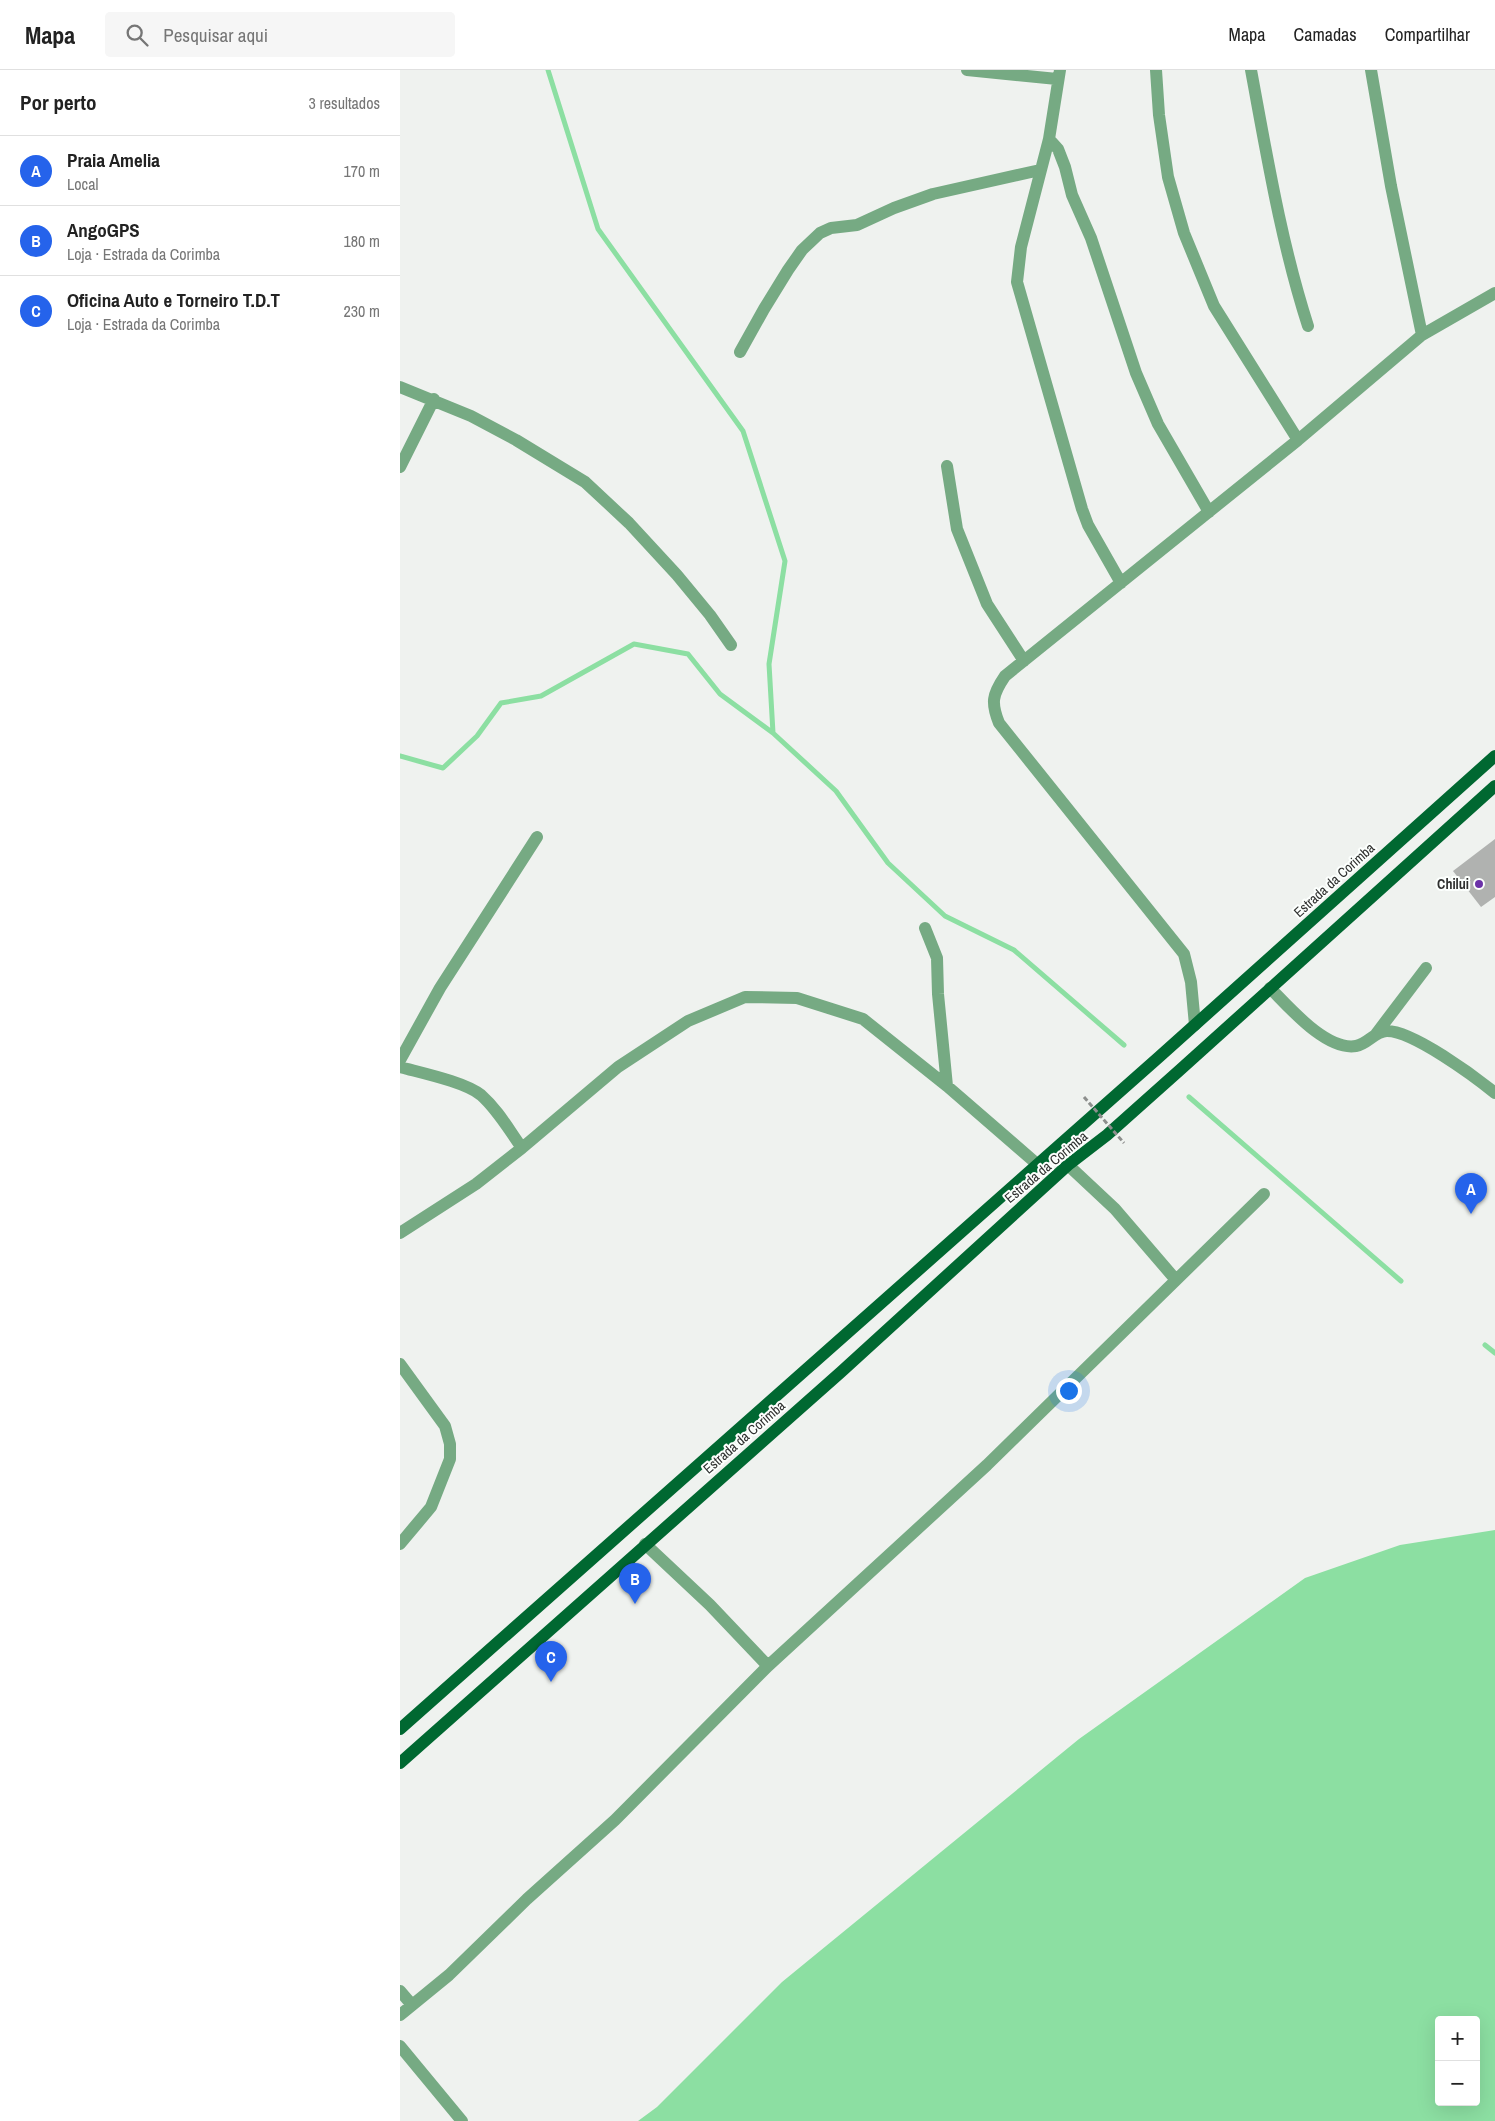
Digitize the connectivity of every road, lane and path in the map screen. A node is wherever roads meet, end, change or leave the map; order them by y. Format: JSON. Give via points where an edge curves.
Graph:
{"nodes":[{"id":1,"x":967,"y":70,"type":"edge"},
{"id":2,"x":1156,"y":70,"type":"edge"},
{"id":3,"x":1251,"y":70,"type":"edge"},
{"id":4,"x":1371,"y":70,"type":"edge"},
{"id":5,"x":1059,"y":75,"type":"edge"},
{"id":6,"x":1049,"y":139,"type":"junction"},
{"id":7,"x":1040,"y":170,"type":"junction"},
{"id":8,"x":1495,"y":293,"type":"edge"},
{"id":9,"x":1308,"y":326,"type":"dead end"},
{"id":10,"x":1422,"y":335,"type":"junction"},
{"id":11,"x":740,"y":352,"type":"dead end"},
{"id":12,"x":400,"y":387,"type":"edge"},
{"id":13,"x":434,"y":399,"type":"junction"},
{"id":14,"x":1298,"y":440,"type":"junction"},
{"id":15,"x":947,"y":466,"type":"dead end"},
{"id":16,"x":400,"y":467,"type":"edge"},
{"id":17,"x":1209,"y":512,"type":"junction"},
{"id":18,"x":1120,"y":583,"type":"junction"},
{"id":19,"x":731,"y":645,"type":"dead end"},
{"id":20,"x":1024,"y":661,"type":"junction"},
{"id":21,"x":1495,"y":756,"type":"edge"},
{"id":22,"x":1495,"y":786,"type":"edge"},
{"id":23,"x":537,"y":837,"type":"dead end"},
{"id":24,"x":925,"y":928,"type":"dead end"},
{"id":25,"x":1426,"y":968,"type":"dead end"},
{"id":26,"x":1270,"y":988,"type":"junction"},
{"id":27,"x":1195,"y":1025,"type":"junction"},
{"id":28,"x":1376,"y":1034,"type":"junction"},
{"id":29,"x":400,"y":1060,"type":"edge"},
{"id":30,"x":400,"y":1067,"type":"edge"},
{"id":31,"x":947,"y":1086,"type":"junction"},
{"id":32,"x":1495,"y":1093,"type":"edge"},
{"id":33,"x":1084,"y":1097,"type":"dead end"},
{"id":34,"x":1124,"y":1143,"type":"dead end"},
{"id":35,"x":522,"y":1148,"type":"junction"},
{"id":36,"x":1037,"y":1164,"type":"junction"},
{"id":37,"x":1068,"y":1165,"type":"junction"},
{"id":38,"x":1264,"y":1194,"type":"dead end"},
{"id":39,"x":400,"y":1233,"type":"edge"},
{"id":40,"x":1176,"y":1280,"type":"junction"},
{"id":41,"x":400,"y":1364,"type":"edge"},
{"id":42,"x":400,"y":1544,"type":"edge"},
{"id":43,"x":645,"y":1544,"type":"junction"},
{"id":44,"x":768,"y":1666,"type":"junction"},
{"id":45,"x":400,"y":1729,"type":"edge"},
{"id":46,"x":400,"y":1763,"type":"edge"},
{"id":47,"x":400,"y":1991,"type":"edge"},
{"id":48,"x":412,"y":2005,"type":"junction"},
{"id":49,"x":400,"y":2014,"type":"edge"},
{"id":50,"x":400,"y":2046,"type":"edge"},
{"id":51,"x":462,"y":2121,"type":"edge"}],
"edges":[{"from":1,"to":5,"type":"street"},
{"from":2,"to":14,"type":"street","via":[[1168,177],[1184,233],[1214,306]]},
{"from":3,"to":9,"type":"street","via":[[1292,276]]},
{"from":4,"to":10,"type":"street"},
{"from":5,"to":6,"type":"street"},
{"from":6,"to":7,"type":"street"},
{"from":6,"to":17,"type":"street","via":[[1058,149],[1065,167],[1072,195],[1091,238],[1136,373],[1158,424]]},
{"from":7,"to":11,"type":"street","via":[[933,194],[857,225],[831,228],[820,233],[788,270]]},
{"from":7,"to":18,"type":"street","via":[[1021,247],[1017,282],[1082,509]]},
{"from":8,"to":10,"type":"street"},
{"from":10,"to":14,"type":"street"},
{"from":12,"to":13,"type":"street"},
{"from":13,"to":16,"type":"street"},
{"from":13,"to":19,"type":"street","via":[[516,440],[585,482],[677,575]]},
{"from":14,"to":17,"type":"street"},
{"from":15,"to":20,"type":"street","via":[[956,529],[987,604]]},
{"from":17,"to":18,"type":"street"},
{"from":18,"to":20,"type":"street"},
{"from":20,"to":27,"type":"street","via":[[1005,676],[996,689],[993,706],[999,723],[1184,954],[1191,982]]},
{"from":21,"to":27,"type":"main road","name":"Estrada da Corimba"},
{"from":22,"to":26,"type":"main road"},
{"from":23,"to":29,"type":"street","via":[[440,988]]},
{"from":24,"to":31,"type":"street","via":[[937,958]]},
{"from":25,"to":28,"type":"street"},
{"from":26,"to":28,"type":"street","via":[[1328,1039],[1346,1046],[1358,1046]]},
{"from":26,"to":37,"type":"main road","name":"Estrada da Corimba","via":[[1107,1135]]},
{"from":27,"to":36,"type":"main road","name":"Estrada da Corimba"},
{"from":28,"to":32,"type":"street","via":[[1387,1031],[1427,1046]]},
{"from":30,"to":35,"type":"street","via":[[479,1094],[492,1105]]},
{"from":31,"to":35,"type":"street","via":[[863,1018],[797,998],[745,997],[688,1021],[618,1067]]},
{"from":31,"to":36,"type":"street"},
{"from":33,"to":34,"type":"path","bridge":true},
{"from":35,"to":39,"type":"street","via":[[476,1184]]},
{"from":36,"to":45,"type":"main road","name":"Estrada da Corimba"},
{"from":37,"to":40,"type":"street","via":[[1115,1209]]},
{"from":37,"to":43,"type":"main road","name":"Estrada da Corimba","via":[[841,1372]]},
{"from":38,"to":40,"type":"street"},
{"from":40,"to":44,"type":"street","via":[[987,1465]]},
{"from":41,"to":42,"type":"street","via":[[445,1426],[450,1444],[450,1459],[431,1507]]},
{"from":43,"to":44,"type":"street"},
{"from":43,"to":46,"type":"main road","name":"Estrada da Corimba"},
{"from":44,"to":48,"type":"street","via":[[615,1820],[449,1975]]},
{"from":47,"to":48,"type":"street"},
{"from":48,"to":49,"type":"street"},
{"from":50,"to":51,"type":"street"}]}
